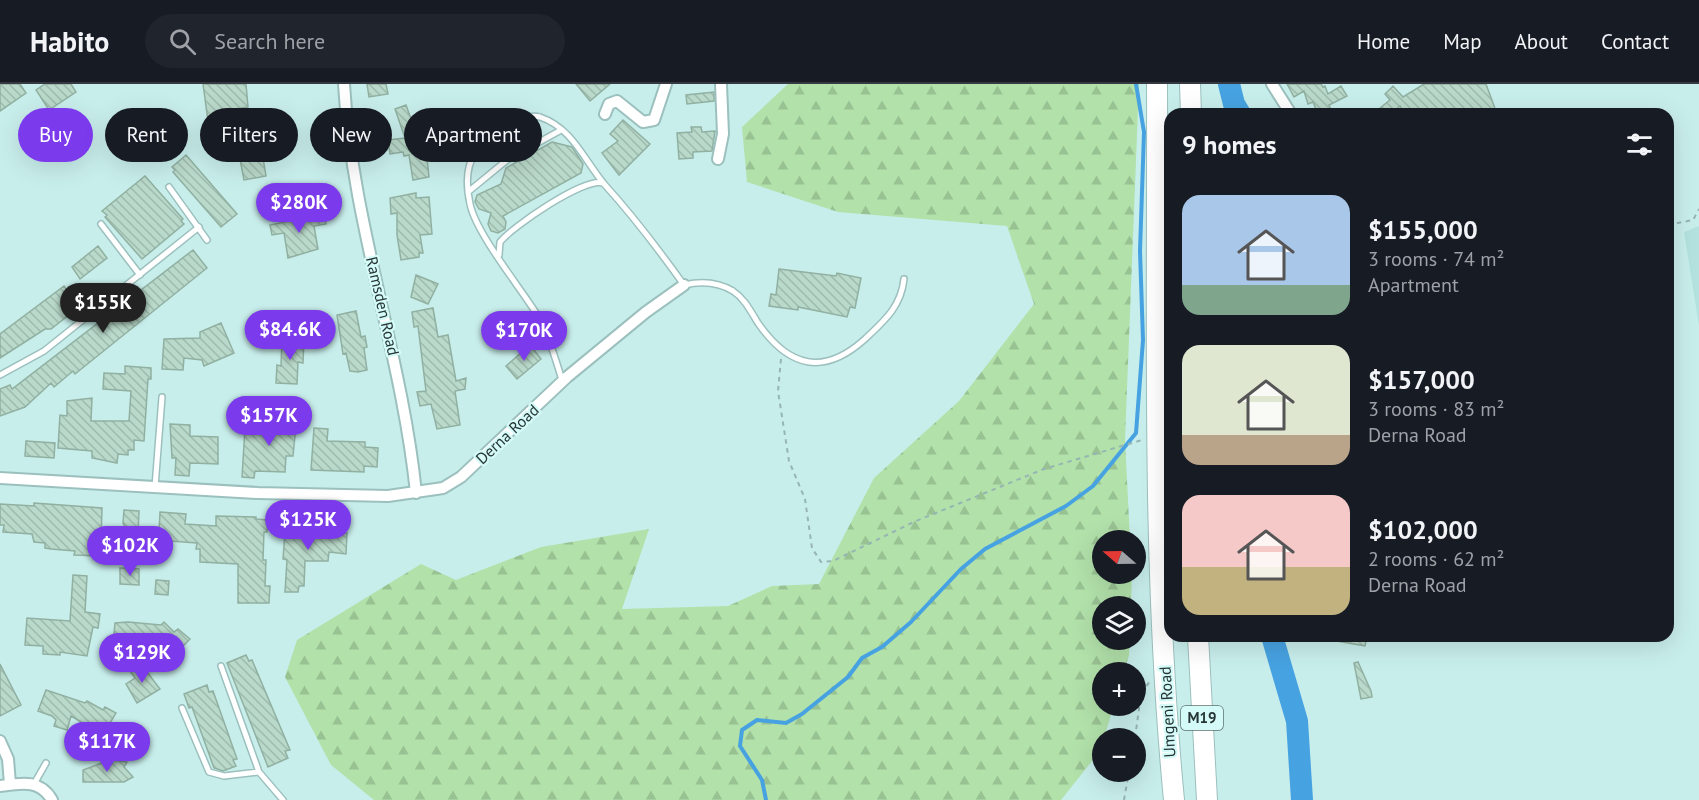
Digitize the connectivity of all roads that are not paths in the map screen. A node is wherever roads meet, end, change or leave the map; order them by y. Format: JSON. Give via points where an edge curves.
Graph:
{"nodes":[{"id":1,"x":344,"y":84,"type":"edge"},
{"id":2,"x":666,"y":84,"type":"edge"},
{"id":3,"x":721,"y":84,"type":"edge"},
{"id":4,"x":1157,"y":84,"type":"edge"},
{"id":5,"x":1191,"y":84,"type":"edge"},
{"id":6,"x":1272,"y":84,"type":"edge"},
{"id":7,"x":1191,"y":108,"type":"edge"},
{"id":8,"x":1288,"y":108,"type":"edge"},
{"id":9,"x":605,"y":114,"type":"dead end"},
{"id":10,"x":561,"y":130,"type":"junction"},
{"id":11,"x":718,"y":159,"type":"dead end"},
{"id":12,"x":604,"y":184,"type":"junction"},
{"id":13,"x":169,"y":187,"type":"dead end"},
{"id":14,"x":468,"y":192,"type":"junction"},
{"id":15,"x":101,"y":224,"type":"dead end"},
{"id":16,"x":199,"y":226,"type":"junction"},
{"id":17,"x":207,"y":240,"type":"dead end"},
{"id":18,"x":499,"y":256,"type":"junction"},
{"id":19,"x":141,"y":275,"type":"junction"},
{"id":20,"x":904,"y":279,"type":"dead end"},
{"id":21,"x":684,"y":285,"type":"junction"},
{"id":22,"x":0,"y":375,"type":"edge"},
{"id":23,"x":562,"y":382,"type":"junction"},
{"id":24,"x":162,"y":397,"type":"dead end"},
{"id":25,"x":0,"y":478,"type":"edge"},
{"id":26,"x":155,"y":487,"type":"junction"},
{"id":27,"x":416,"y":493,"type":"junction"},
{"id":28,"x":1198,"y":642,"type":"edge"},
{"id":29,"x":221,"y":666,"type":"dead end"},
{"id":30,"x":182,"y":708,"type":"dead end"},
{"id":31,"x":0,"y":741,"type":"edge"},
{"id":32,"x":46,"y":763,"type":"dead end"},
{"id":33,"x":259,"y":772,"type":"junction"},
{"id":34,"x":34,"y":784,"type":"junction"},
{"id":35,"x":5,"y":785,"type":"edge"},
{"id":36,"x":52,"y":800,"type":"edge"},
{"id":37,"x":283,"y":800,"type":"edge"},
{"id":38,"x":1174,"y":800,"type":"edge"},
{"id":39,"x":1207,"y":800,"type":"edge"}],
"edges":[{"from":1,"to":27,"type":"street","name":"Ramsden Road","via":[[360,205],[405,405]]},
{"from":2,"to":9,"type":"street","via":[[656,117],[650,122],[643,122],[616,101],[609,104]]},
{"from":3,"to":11,"type":"street","via":[[723,134]]},
{"from":4,"to":38,"type":"highway","name":"Umgeni Road","number":"M19","via":[[1159,535],[1167,733]]},
{"from":5,"to":7,"type":"highway"},
{"from":6,"to":8,"type":"street"},
{"from":10,"to":12,"type":"lane","via":[[578,145]]},
{"from":10,"to":14,"type":"lane","via":[[507,160]]},
{"from":10,"to":14,"type":"lane","via":[[538,116],[500,129],[473,152],[467,172]]},
{"from":12,"to":18,"type":"lane","via":[[579,188],[519,224],[500,242]]},
{"from":12,"to":21,"type":"lane","via":[[654,242]]},
{"from":13,"to":16,"type":"lane"},
{"from":14,"to":18,"type":"lane","via":[[477,223]]},
{"from":15,"to":19,"type":"lane"},
{"from":16,"to":17,"type":"lane"},
{"from":16,"to":19,"type":"lane"},
{"from":18,"to":23,"type":"lane","via":[[544,330]]},
{"from":19,"to":22,"type":"lane","via":[[44,351]]},
{"from":20,"to":21,"type":"lane","via":[[901,297],[892,311],[844,357],[817,364],[782,350],[734,292],[704,282]]},
{"from":21,"to":23,"type":"street","name":"Derna Road"},
{"from":23,"to":27,"type":"street","name":"Derna Road","via":[[453,483]]},
{"from":24,"to":26,"type":"lane"},
{"from":25,"to":26,"type":"street","name":"Derna Road"},
{"from":26,"to":27,"type":"street","name":"Derna Road","via":[[388,496]]},
{"from":28,"to":39,"type":"highway","name":"Umgeni Road","number":"M19"},
{"from":29,"to":33,"type":"lane"},
{"from":30,"to":33,"type":"lane","via":[[210,772],[224,776]]},
{"from":31,"to":35,"type":"street","via":[[8,759]]},
{"from":32,"to":34,"type":"lane"},
{"from":33,"to":37,"type":"lane"},
{"from":34,"to":35,"type":"street"},
{"from":34,"to":36,"type":"street"}]}
